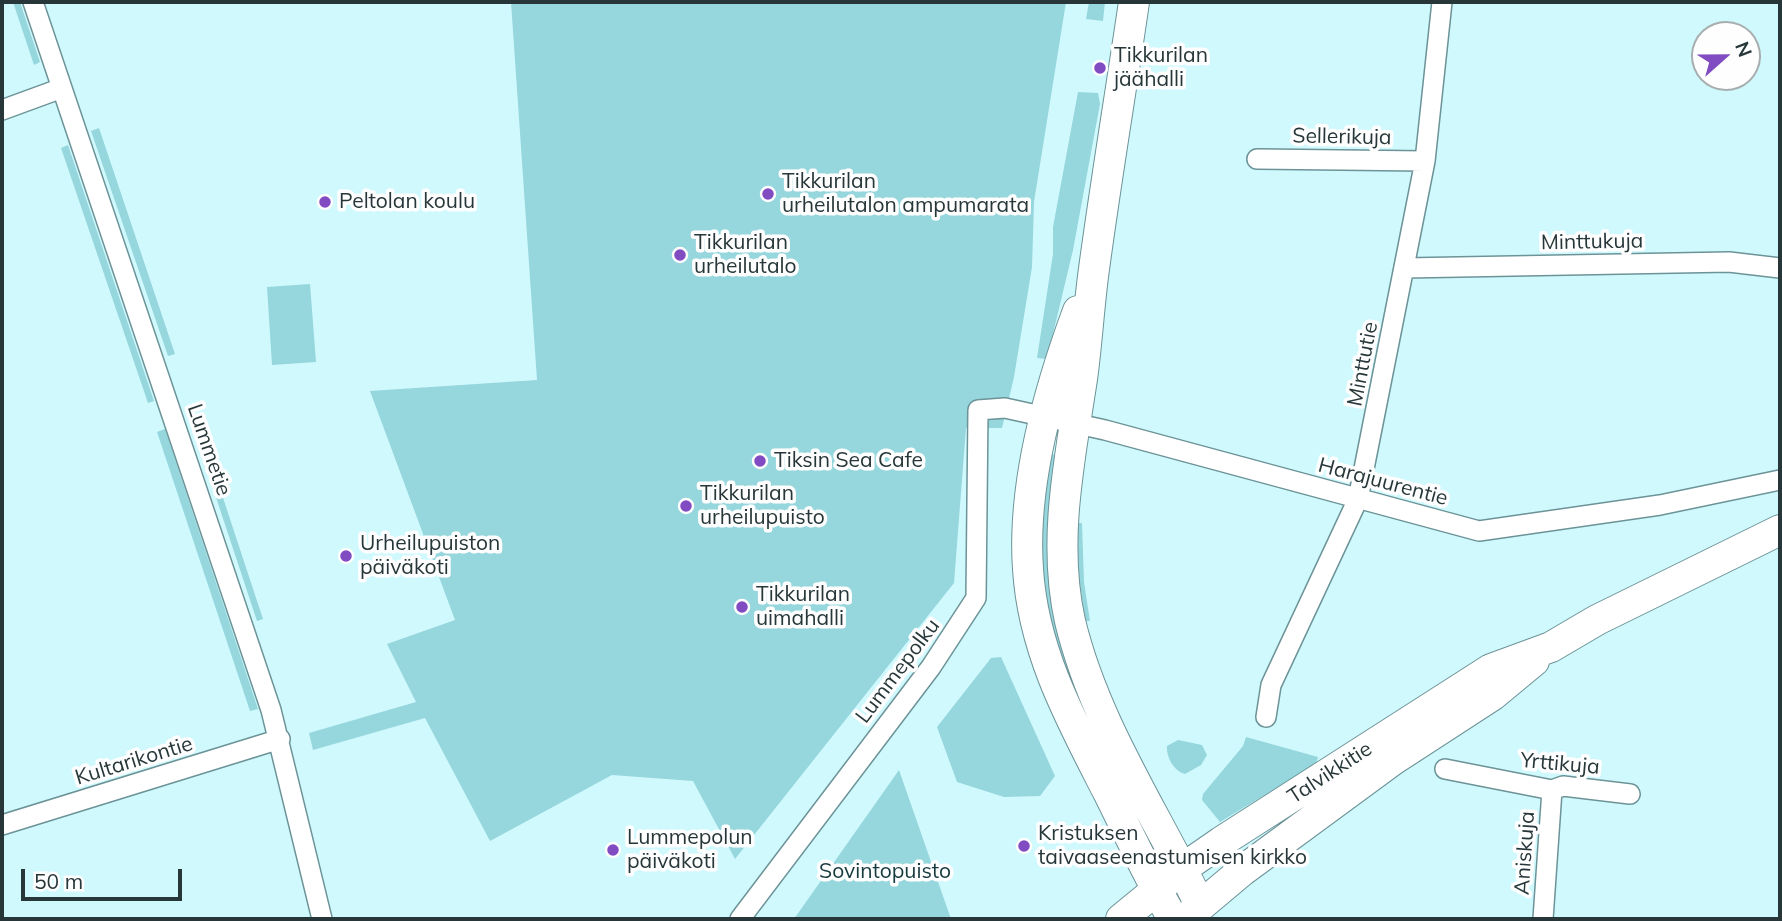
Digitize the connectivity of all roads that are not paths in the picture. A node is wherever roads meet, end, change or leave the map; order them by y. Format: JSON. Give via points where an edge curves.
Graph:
{"nodes":[{"id":1,"x":33,"y":2,"type":"edge"},
{"id":2,"x":1134,"y":2,"type":"edge"},
{"id":3,"x":1441,"y":2,"type":"edge"},
{"id":4,"x":62,"y":88,"type":"junction"},
{"id":5,"x":2,"y":110,"type":"edge"},
{"id":6,"x":1258,"y":159,"type":"dead end"},
{"id":7,"x":1425,"y":161,"type":"junction"},
{"id":8,"x":1405,"y":268,"type":"junction"},
{"id":9,"x":1780,"y":268,"type":"edge"},
{"id":10,"x":1093,"y":271,"type":"junction"},
{"id":11,"x":978,"y":410,"type":"joint"},
{"id":12,"x":1045,"y":417,"type":"junction"},
{"id":13,"x":1074,"y":424,"type":"junction"},
{"id":14,"x":1780,"y":480,"type":"edge"},
{"id":15,"x":1358,"y":499,"type":"junction"},
{"id":16,"x":1780,"y":530,"type":"edge"},
{"id":17,"x":1551,"y":647,"type":"junction"},
{"id":18,"x":1266,"y":717,"type":"dead end"},
{"id":19,"x":280,"y":739,"type":"junction"},
{"id":20,"x":1445,"y":769,"type":"dead end"},
{"id":21,"x":1552,"y":790,"type":"junction"},
{"id":22,"x":1630,"y":794,"type":"dead end"},
{"id":23,"x":2,"y":825,"type":"edge"},
{"id":24,"x":1182,"y":869,"type":"junction"},
{"id":25,"x":1156,"y":890,"type":"junction"},
{"id":26,"x":1192,"y":912,"type":"edge"},
{"id":27,"x":321,"y":919,"type":"edge"},
{"id":28,"x":740,"y":919,"type":"edge"},
{"id":29,"x":1121,"y":919,"type":"edge"},
{"id":30,"x":1173,"y":919,"type":"edge"},
{"id":31,"x":1543,"y":919,"type":"edge"}],
"edges":[{"from":1,"to":4,"type":"street","name":"Lummetie"},
{"from":2,"to":10,"type":"main road"},
{"from":3,"to":7,"type":"street","name":"Minttutie"},
{"from":4,"to":5,"type":"street"},
{"from":4,"to":19,"type":"street","name":"Lummetie"},
{"from":6,"to":7,"type":"street","name":"Sellerikuja"},
{"from":7,"to":8,"type":"street","name":"Minttutie"},
{"from":8,"to":9,"type":"street","name":"Minttukuja","via":[[1729,262]]},
{"from":8,"to":15,"type":"street","name":"Minttutie"},
{"from":10,"to":12,"type":"main road","via":[[1055,373]]},
{"from":10,"to":13,"type":"main road"},
{"from":11,"to":12,"type":"street","name":"Harajuurentie","via":[[1005,408]]},
{"from":11,"to":28,"type":"street","name":"Lummepolku","via":[[976,598],[931,667]]},
{"from":12,"to":13,"type":"street","name":"Harajuurentie"},
{"from":12,"to":25,"type":"main road","via":[[1028,548],[1039,637],[1059,696]]},
{"from":13,"to":15,"type":"street","name":"Harajuurentie"},
{"from":13,"to":24,"type":"main road","via":[[1064,507],[1071,624],[1112,732]]},
{"from":14,"to":15,"type":"street","name":"Harajuurentie","via":[[1660,505],[1479,531]]},
{"from":15,"to":18,"type":"street","name":"Minttutie","via":[[1271,685]]},
{"from":16,"to":17,"type":"main road","name":"Talvikkitie"},
{"from":17,"to":24,"type":"main road","name":"Talvikkitie","via":[[1491,669]]},
{"from":17,"to":26,"type":"main road","name":"Talvikkitie","via":[[1493,695],[1394,760]]},
{"from":19,"to":23,"type":"street","name":"Kultarikontie"},
{"from":19,"to":27,"type":"street","name":"Lummetie"},
{"from":20,"to":21,"type":"street","name":"Yrttikuja"},
{"from":21,"to":22,"type":"street","name":"Yrttikuja","via":[[1563,786]]},
{"from":21,"to":31,"type":"street","name":"Aniskuja"},
{"from":24,"to":25,"type":"main road","name":"Talvikkitie"},
{"from":24,"to":26,"type":"main road"},
{"from":25,"to":29,"type":"main road","name":"Talvikkitie"},
{"from":25,"to":30,"type":"main road"}]}
